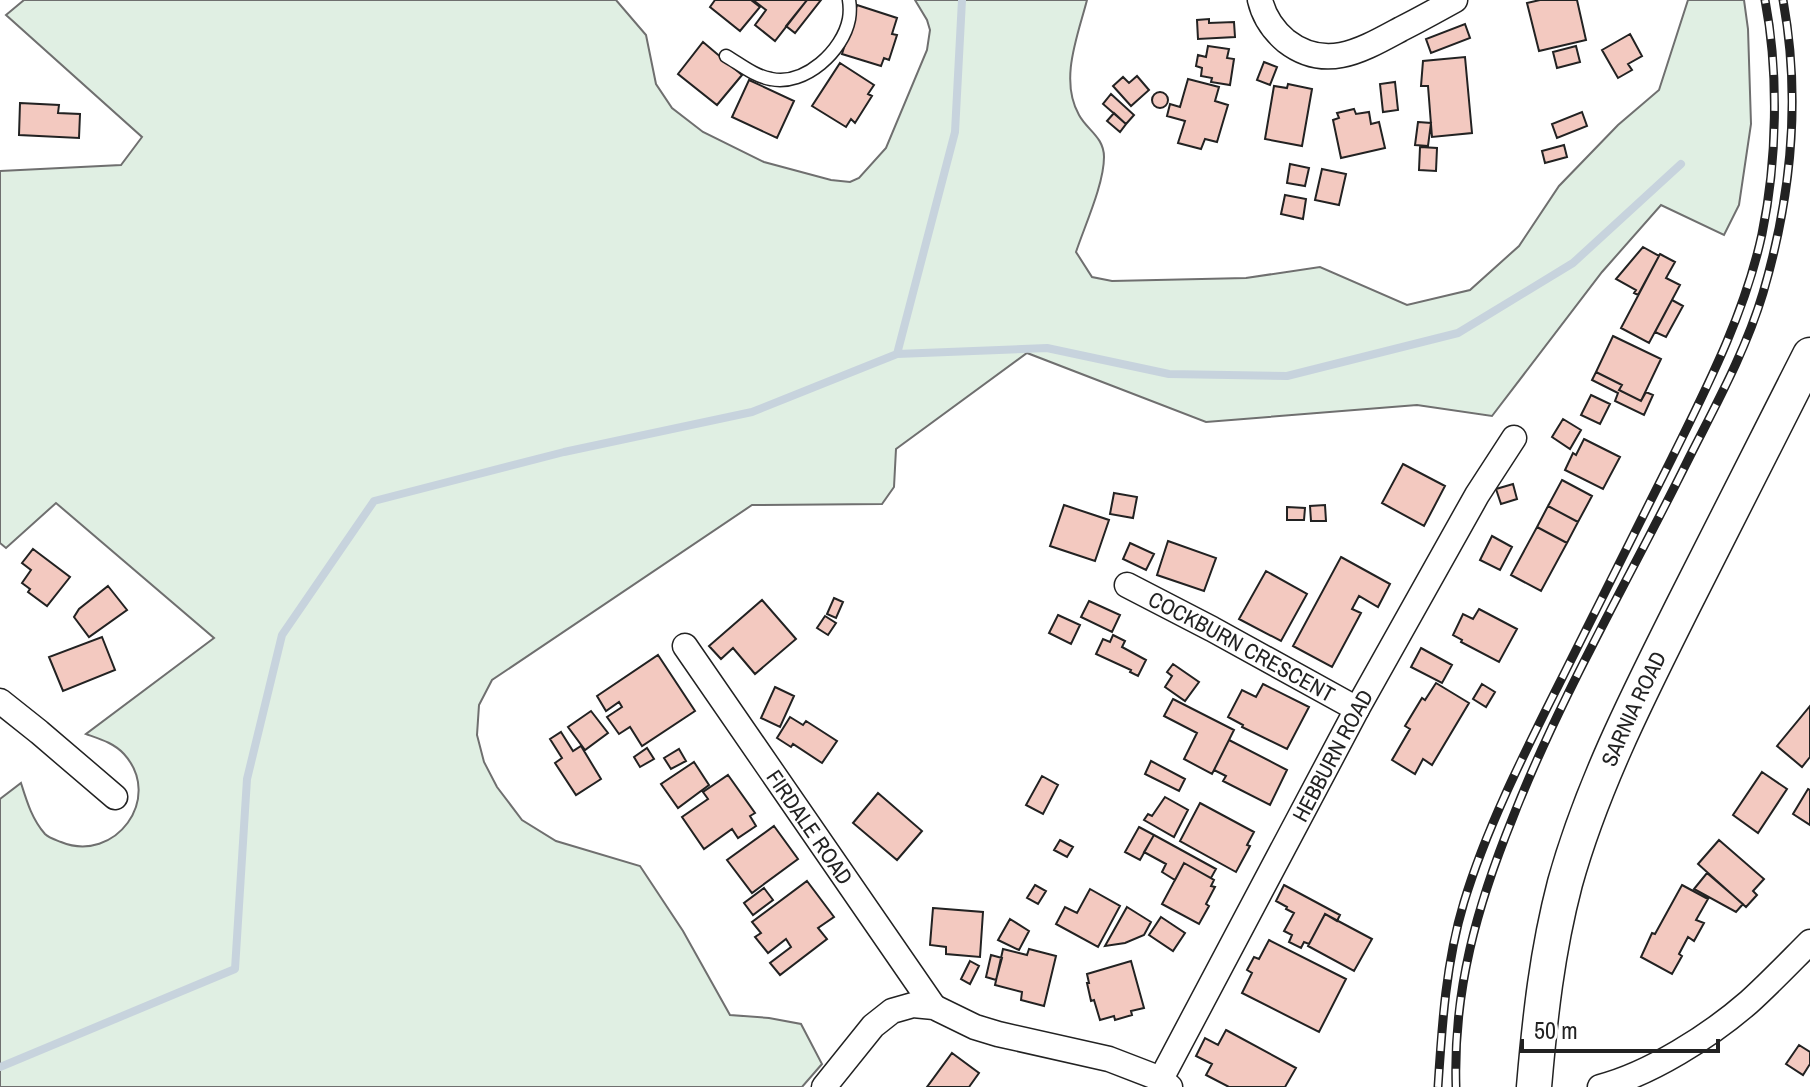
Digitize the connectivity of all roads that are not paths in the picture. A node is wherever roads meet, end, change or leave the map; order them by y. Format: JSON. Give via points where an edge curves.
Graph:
{"nodes":[{"id":1,"x":849,"y":0,"type":"edge"},
{"id":2,"x":1260,"y":0,"type":"edge"},
{"id":3,"x":1455,"y":0,"type":"edge"},
{"id":4,"x":726,"y":56,"type":"dead end"},
{"id":5,"x":1810,"y":355,"type":"edge"},
{"id":6,"x":1514,"y":438,"type":"dead end"},
{"id":7,"x":1127,"y":585,"type":"dead end"},
{"id":8,"x":685,"y":646,"type":"dead end"},
{"id":9,"x":0,"y":701,"type":"edge"},
{"id":10,"x":1357,"y":709,"type":"junction"},
{"id":11,"x":115,"y":797,"type":"dead end"},
{"id":12,"x":1810,"y":942,"type":"edge"},
{"id":13,"x":934,"y":1007,"type":"junction"},
{"id":14,"x":1166,"y":1083,"type":"edge"},
{"id":15,"x":824,"y":1087,"type":"edge"},
{"id":16,"x":1534,"y":1087,"type":"edge"},
{"id":17,"x":1600,"y":1087,"type":"edge"}],
"edges":[{"from":1,"to":4,"type":"lane","via":[[849,20],[841,39],[810,72],[772,80]]},
{"from":2,"to":3,"type":"street","via":[[1275,32],[1295,48],[1323,57],[1367,48]]},
{"from":5,"to":16,"type":"main road","name":"SARNIA ROAD","via":[[1654,664],[1590,809],[1548,957]]},
{"from":6,"to":10,"type":"street","name":"HEBBURN ROAD"},
{"from":7,"to":10,"type":"street","name":"COCKBURN CRESCENT"},
{"from":8,"to":13,"type":"street","name":"FIRDALE ROAD"},
{"from":9,"to":11,"type":"street"},
{"from":10,"to":14,"type":"street","name":"HEBBURN ROAD"},
{"from":12,"to":17,"type":"street","via":[[1713,1030],[1646,1070]]},
{"from":13,"to":14,"type":"street","via":[[998,1034],[1109,1059]]},
{"from":13,"to":15,"type":"street","via":[[892,1011],[873,1026]]}]}
